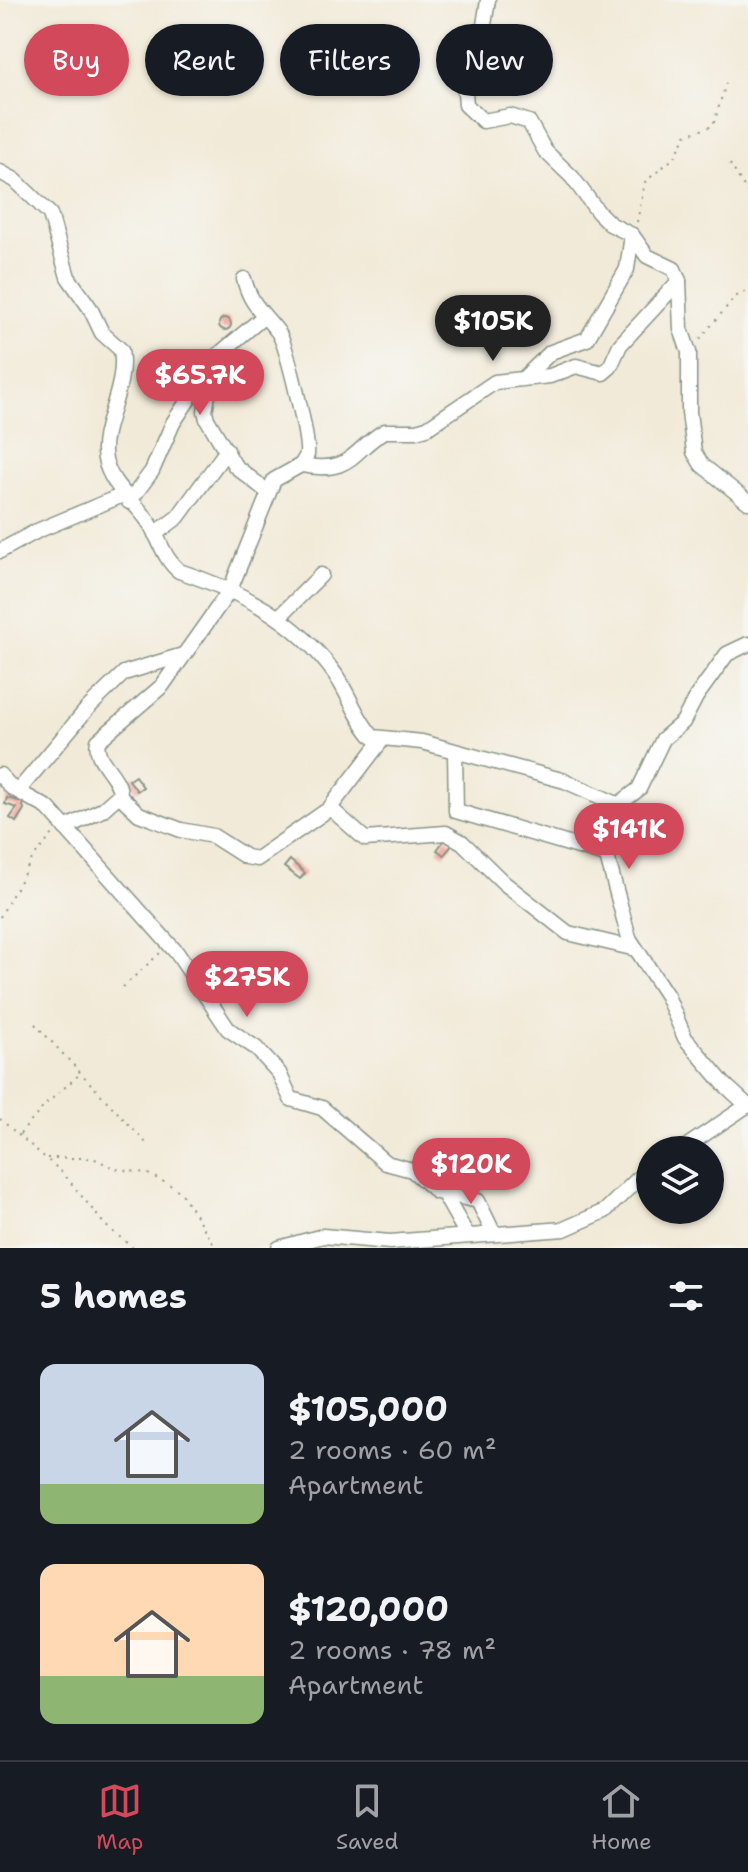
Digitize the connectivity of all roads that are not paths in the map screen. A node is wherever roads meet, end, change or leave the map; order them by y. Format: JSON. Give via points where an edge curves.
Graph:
{"nodes":[{"id":1,"x":488,"y":0,"type":"edge"},
{"id":2,"x":0,"y":172,"type":"edge"},
{"id":3,"x":632,"y":235,"type":"junction"},
{"id":4,"x":244,"y":279,"type":"dead end"},
{"id":5,"x":679,"y":281,"type":"junction"},
{"id":6,"x":262,"y":318,"type":"junction"},
{"id":7,"x":215,"y":360,"type":"junction"},
{"id":8,"x":525,"y":377,"type":"junction"},
{"id":9,"x":227,"y":450,"type":"junction"},
{"id":10,"x":301,"y":465,"type":"junction"},
{"id":11,"x":268,"y":492,"type":"junction"},
{"id":12,"x":126,"y":498,"type":"junction"},
{"id":13,"x":748,"y":502,"type":"edge"},
{"id":14,"x":155,"y":534,"type":"junction"},
{"id":15,"x":0,"y":551,"type":"edge"},
{"id":16,"x":321,"y":575,"type":"dead end"},
{"id":17,"x":230,"y":590,"type":"junction"},
{"id":18,"x":280,"y":616,"type":"junction"},
{"id":19,"x":748,"y":644,"type":"edge"},
{"id":20,"x":183,"y":655,"type":"junction"},
{"id":21,"x":382,"y":740,"type":"junction"},
{"id":22,"x":455,"y":752,"type":"junction"},
{"id":23,"x":0,"y":775,"type":"edge"},
{"id":24,"x":21,"y":792,"type":"junction"},
{"id":25,"x":119,"y":795,"type":"junction"},
{"id":26,"x":0,"y":797,"type":"edge"},
{"id":27,"x":619,"y":805,"type":"junction"},
{"id":28,"x":330,"y":808,"type":"junction"},
{"id":29,"x":63,"y":826,"type":"junction"},
{"id":30,"x":606,"y":855,"type":"junction"},
{"id":31,"x":636,"y":949,"type":"junction"},
{"id":32,"x":748,"y":1106,"type":"edge"},
{"id":33,"x":702,"y":1136,"type":"edge"},
{"id":34,"x":636,"y":1181,"type":"edge"},
{"id":35,"x":445,"y":1196,"type":"junction"},
{"id":36,"x":493,"y":1232,"type":"junction"},
{"id":37,"x":467,"y":1235,"type":"junction"},
{"id":38,"x":279,"y":1248,"type":"edge"}],
"edges":[{"from":1,"to":3,"type":"street","via":[[466,105],[483,121],[510,116],[529,122],[545,151],[598,212]]},
{"from":2,"to":12,"type":"street","via":[[50,214],[68,277],[102,333],[121,350],[120,392],[104,450]]},
{"from":3,"to":5,"type":"street","via":[[647,256],[670,265]]},
{"from":3,"to":8,"type":"street","via":[[627,269],[587,339],[551,352]]},
{"from":4,"to":6,"type":"street"},
{"from":5,"to":8,"type":"street","via":[[620,345],[607,371],[576,366],[550,376]]},
{"from":5,"to":13,"type":"street","via":[[694,452],[702,465]]},
{"from":6,"to":7,"type":"street"},
{"from":6,"to":10,"type":"street","via":[[278,332],[290,365],[308,449]]},
{"from":7,"to":9,"type":"street","via":[[205,411]]},
{"from":7,"to":12,"type":"street","via":[[173,423],[152,471]]},
{"from":8,"to":10,"type":"street","via":[[481,389],[427,428],[385,431],[341,464]]},
{"from":9,"to":11,"type":"street","via":[[235,466]]},
{"from":9,"to":14,"type":"street","via":[[178,517]]},
{"from":10,"to":11,"type":"street","via":[[274,480]]},
{"from":11,"to":17,"type":"street"},
{"from":12,"to":14,"type":"street"},
{"from":12,"to":15,"type":"street","via":[[37,531]]},
{"from":14,"to":17,"type":"street","via":[[179,571]]},
{"from":16,"to":18,"type":"street"},
{"from":17,"to":18,"type":"street"},
{"from":17,"to":20,"type":"street"},
{"from":18,"to":21,"type":"street","via":[[308,638],[337,675],[368,732]]},
{"from":19,"to":27,"type":"street","via":[[727,654],[683,722],[663,739],[639,789]]},
{"from":20,"to":24,"type":"street","via":[[124,673],[87,709]]},
{"from":20,"to":25,"type":"street","via":[[156,692],[98,741],[97,750]]},
{"from":21,"to":22,"type":"street","via":[[422,742]]},
{"from":21,"to":28,"type":"street"},
{"from":22,"to":27,"type":"street","via":[[565,781]]},
{"from":22,"to":30,"type":"street","via":[[456,811]]},
{"from":23,"to":24,"type":"street"},
{"from":24,"to":26,"type":"street"},
{"from":24,"to":29,"type":"street","via":[[48,808]]},
{"from":25,"to":28,"type":"street","via":[[139,814],[213,836],[252,859]]},
{"from":25,"to":29,"type":"street","via":[[102,810]]},
{"from":27,"to":30,"type":"street","via":[[609,819]]},
{"from":28,"to":31,"type":"street","via":[[365,839],[446,833],[568,933]]},
{"from":29,"to":35,"type":"street","via":[[170,944],[220,1019],[279,1073],[291,1099],[322,1108],[386,1163],[412,1170]]},
{"from":30,"to":31,"type":"street"},
{"from":31,"to":32,"type":"street","via":[[667,996],[685,1038]]},
{"from":32,"to":33,"type":"street"},
{"from":34,"to":36,"type":"street","via":[[612,1206],[581,1223],[545,1231]]},
{"from":35,"to":36,"type":"street","via":[[478,1201]]},
{"from":35,"to":37,"type":"street"},
{"from":36,"to":37,"type":"street"},
{"from":37,"to":38,"type":"street","via":[[390,1242],[323,1236]]}]}
